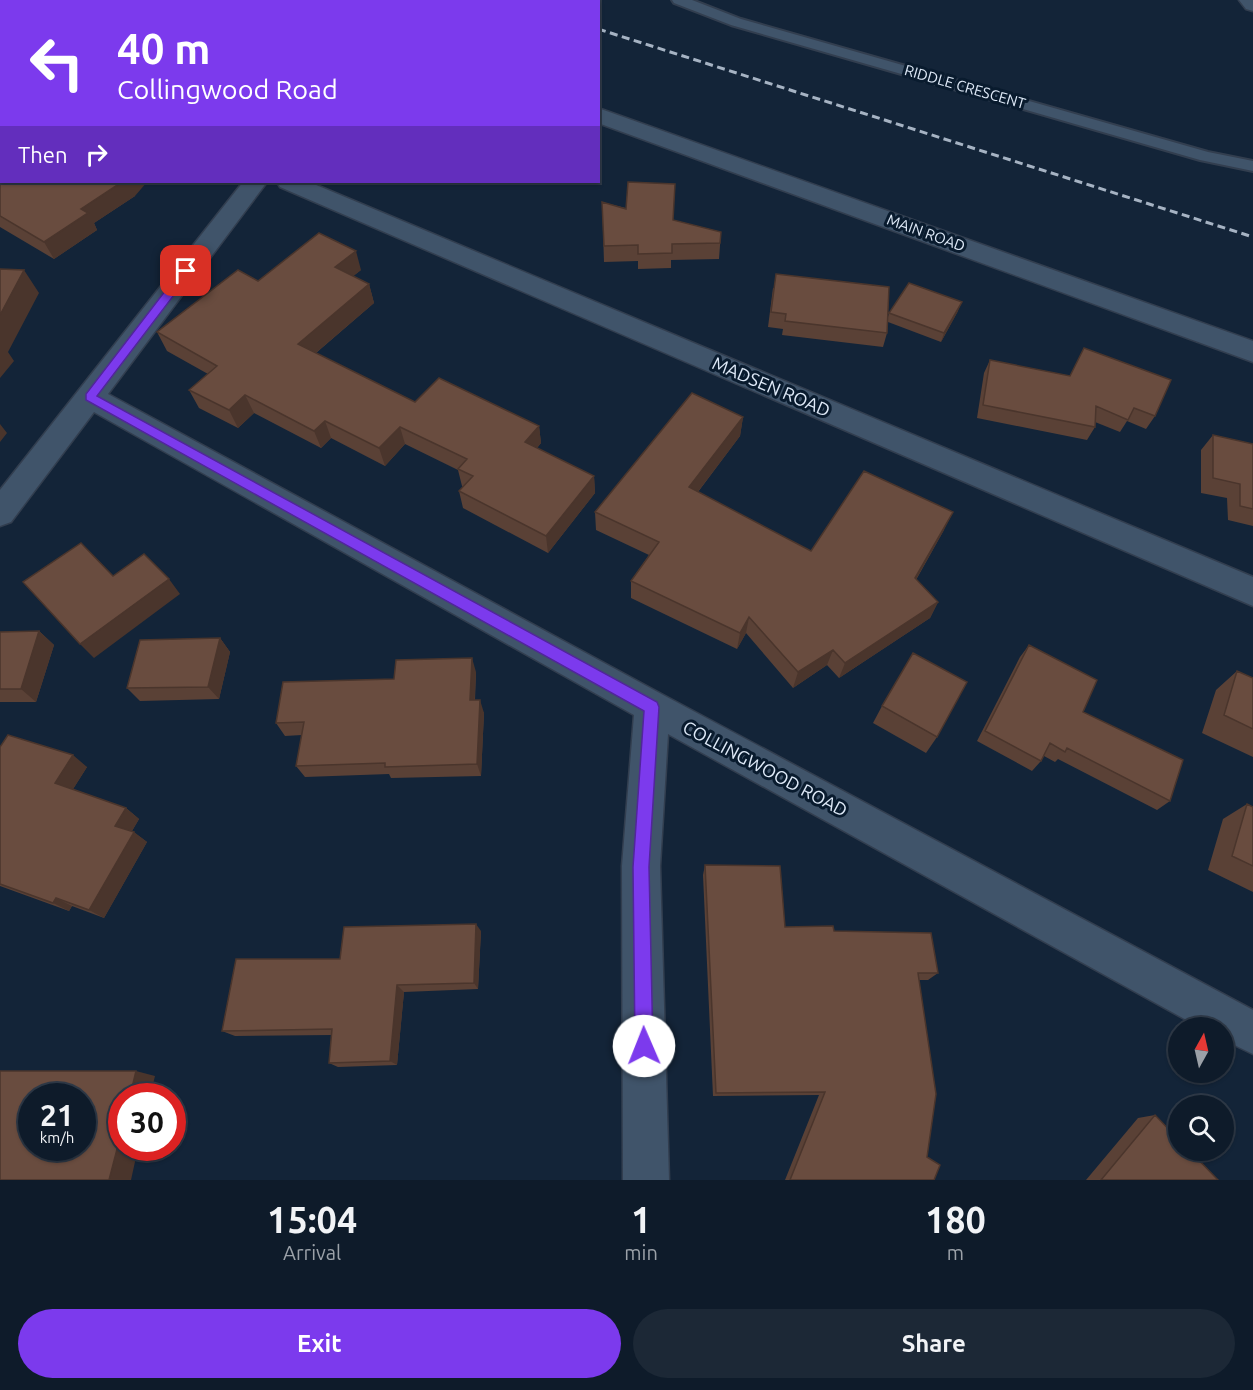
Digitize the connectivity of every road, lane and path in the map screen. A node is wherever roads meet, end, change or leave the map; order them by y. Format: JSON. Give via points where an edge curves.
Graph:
{"nodes":[{"id":1,"x":680,"y":0,"type":"edge"},
{"id":2,"x":1249,"y":0,"type":"edge"},
{"id":3,"x":1253,"y":5,"type":"edge"},
{"id":4,"x":600,"y":116,"type":"edge"},
{"id":5,"x":1253,"y":166,"type":"edge"},
{"id":6,"x":254,"y":183,"type":"edge"},
{"id":7,"x":292,"y":183,"type":"edge"},
{"id":8,"x":1253,"y":352,"type":"edge"},
{"id":9,"x":90,"y":397,"type":"junction"},
{"id":10,"x":0,"y":513,"type":"edge"},
{"id":11,"x":1253,"y":592,"type":"edge"},
{"id":12,"x":652,"y":707,"type":"junction"},
{"id":13,"x":1253,"y":1033,"type":"edge"},
{"id":14,"x":646,"y":1180,"type":"edge"}],
"edges":[{"from":1,"to":5,"type":"lane","name":"RIDDLE CRESCENT","via":[[748,25],[1206,156]]},
{"from":2,"to":3,"type":"street"},
{"from":4,"to":8,"type":"street","name":"MAIN ROAD"},
{"from":6,"to":9,"type":"street"},
{"from":7,"to":11,"type":"street","name":"MADSEN ROAD"},
{"from":9,"to":10,"type":"street"},
{"from":9,"to":12,"type":"street","name":"COLLINGWOOD ROAD"},
{"from":12,"to":13,"type":"street","name":"COLLINGWOOD ROAD"},
{"from":12,"to":14,"type":"street","via":[[641,867]]}]}
